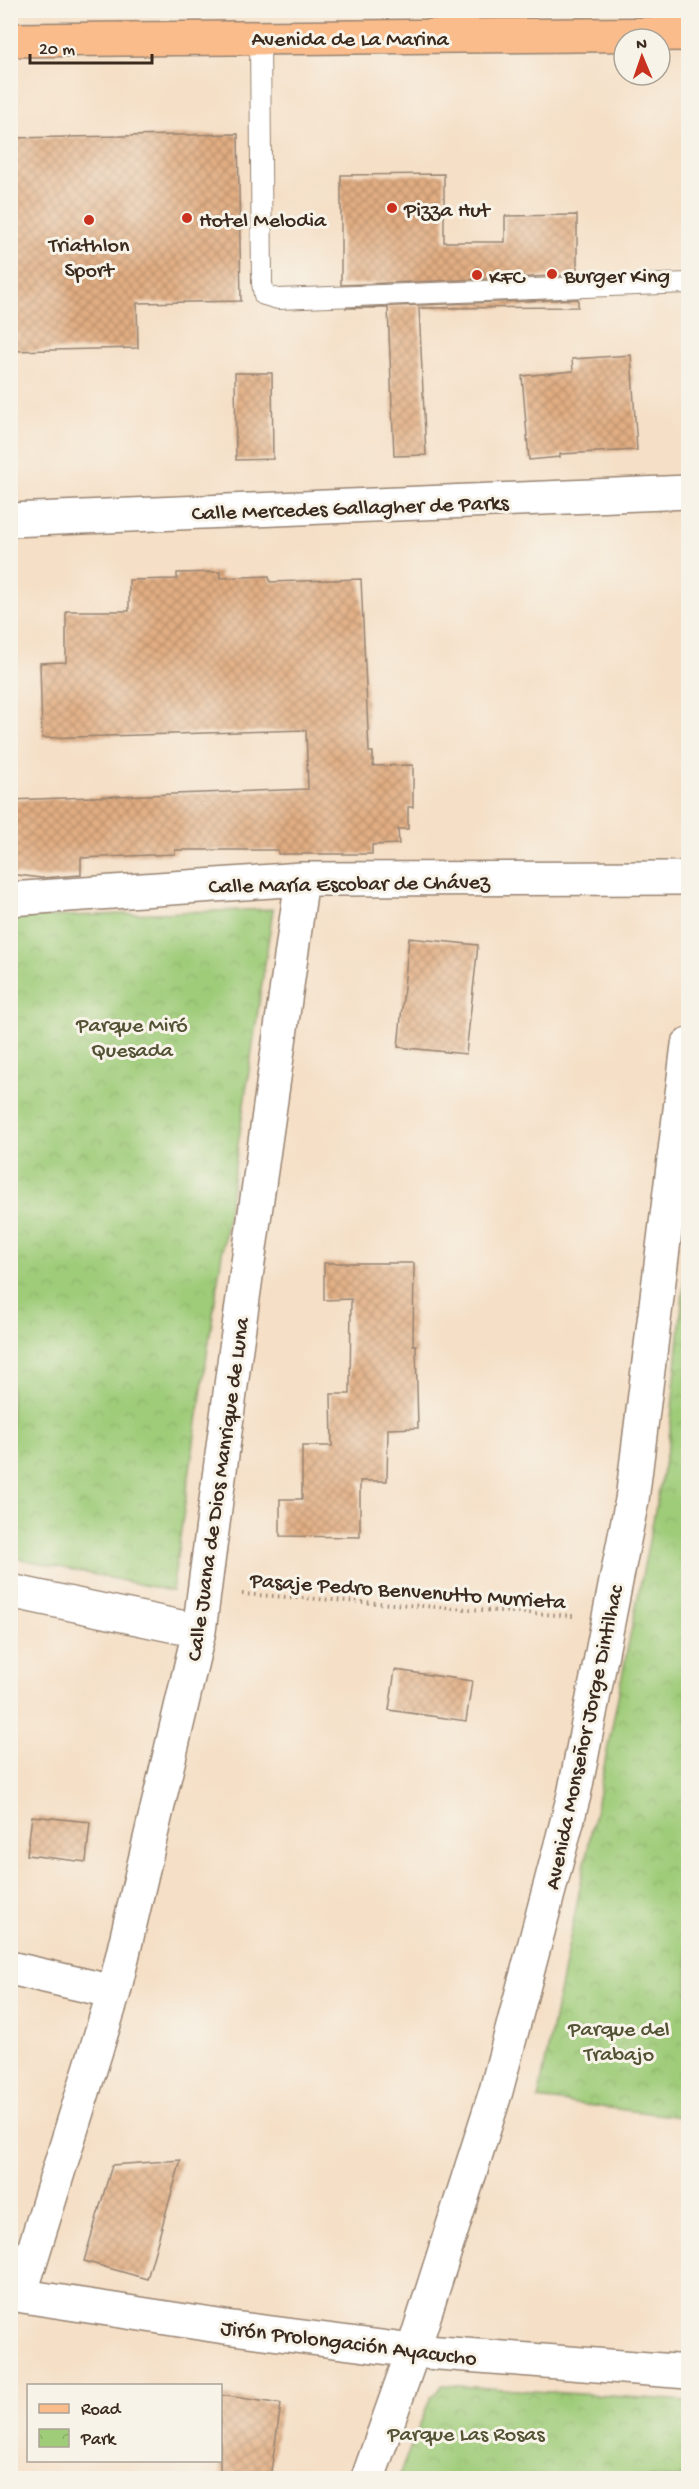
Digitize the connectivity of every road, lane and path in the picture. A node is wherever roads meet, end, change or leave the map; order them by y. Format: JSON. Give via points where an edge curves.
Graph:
{"nodes":[{"id":1,"x":688,"y":34,"type":"edge"},
{"id":2,"x":260,"y":38,"type":"junction"},
{"id":3,"x":10,"y":40,"type":"edge"},
{"id":4,"x":688,"y":283,"type":"edge"},
{"id":5,"x":688,"y":492,"type":"edge"},
{"id":6,"x":10,"y":520,"type":"edge"},
{"id":7,"x":688,"y":878,"type":"edge"},
{"id":8,"x":302,"y":879,"type":"junction"},
{"id":9,"x":10,"y":899,"type":"edge"},
{"id":10,"x":688,"y":1045,"type":"edge"},
{"id":11,"x":10,"y":1591,"type":"edge"},
{"id":12,"x":205,"y":1592,"type":"junction"},
{"id":13,"x":609,"y":1618,"type":"junction"},
{"id":14,"x":199,"y":1631,"type":"junction"},
{"id":15,"x":10,"y":1968,"type":"edge"},
{"id":16,"x":114,"y":1992,"type":"junction"},
{"id":17,"x":15,"y":2294,"type":"edge"},
{"id":18,"x":413,"y":2351,"type":"junction"},
{"id":19,"x":688,"y":2372,"type":"edge"},
{"id":20,"x":368,"y":2478,"type":"edge"}],
"edges":[{"from":1,"to":2,"type":"main road","name":"Avenida de La Marina"},
{"from":2,"to":3,"type":"main road","name":"Avenida de La Marina"},
{"from":2,"to":4,"type":"lane","via":[[264,295],[278,299]]},
{"from":5,"to":6,"type":"street","name":"Calle Mercedes Gallagher de Parks"},
{"from":7,"to":8,"type":"street","name":"Calle María Escobar de Chávez"},
{"from":8,"to":9,"type":"street","name":"Calle María Escobar de Chávez"},
{"from":8,"to":12,"type":"street","name":"Calle Juana de Dios Manrique de Luna"},
{"from":10,"to":13,"type":"street","name":"Avenida Monseñor Jorge Dintilhac","via":[[632,1500]]},
{"from":11,"to":14,"type":"street"},
{"from":12,"to":13,"type":"path","name":"Pasaje Pedro Benvenutto Murrieta"},
{"from":12,"to":14,"type":"street","name":"Calle Juana de Dios Manrique de Luna"},
{"from":13,"to":18,"type":"street","name":"Avenida Monseñor Jorge Dintilhac","via":[[574,1795],[496,2091]]},
{"from":14,"to":16,"type":"street","name":"Calle Juana de Dios Manrique de Luna"},
{"from":15,"to":16,"type":"street"},
{"from":16,"to":17,"type":"street","name":"Calle Juana de Dios Manrique de Luna"},
{"from":17,"to":18,"type":"street","name":"Jirón Prolongación Ayacucho"},
{"from":18,"to":19,"type":"street","name":"Jirón Prolongación Ayacucho"},
{"from":18,"to":20,"type":"street","name":"Avenida Monseñor Jorge Dintilhac"}]}
